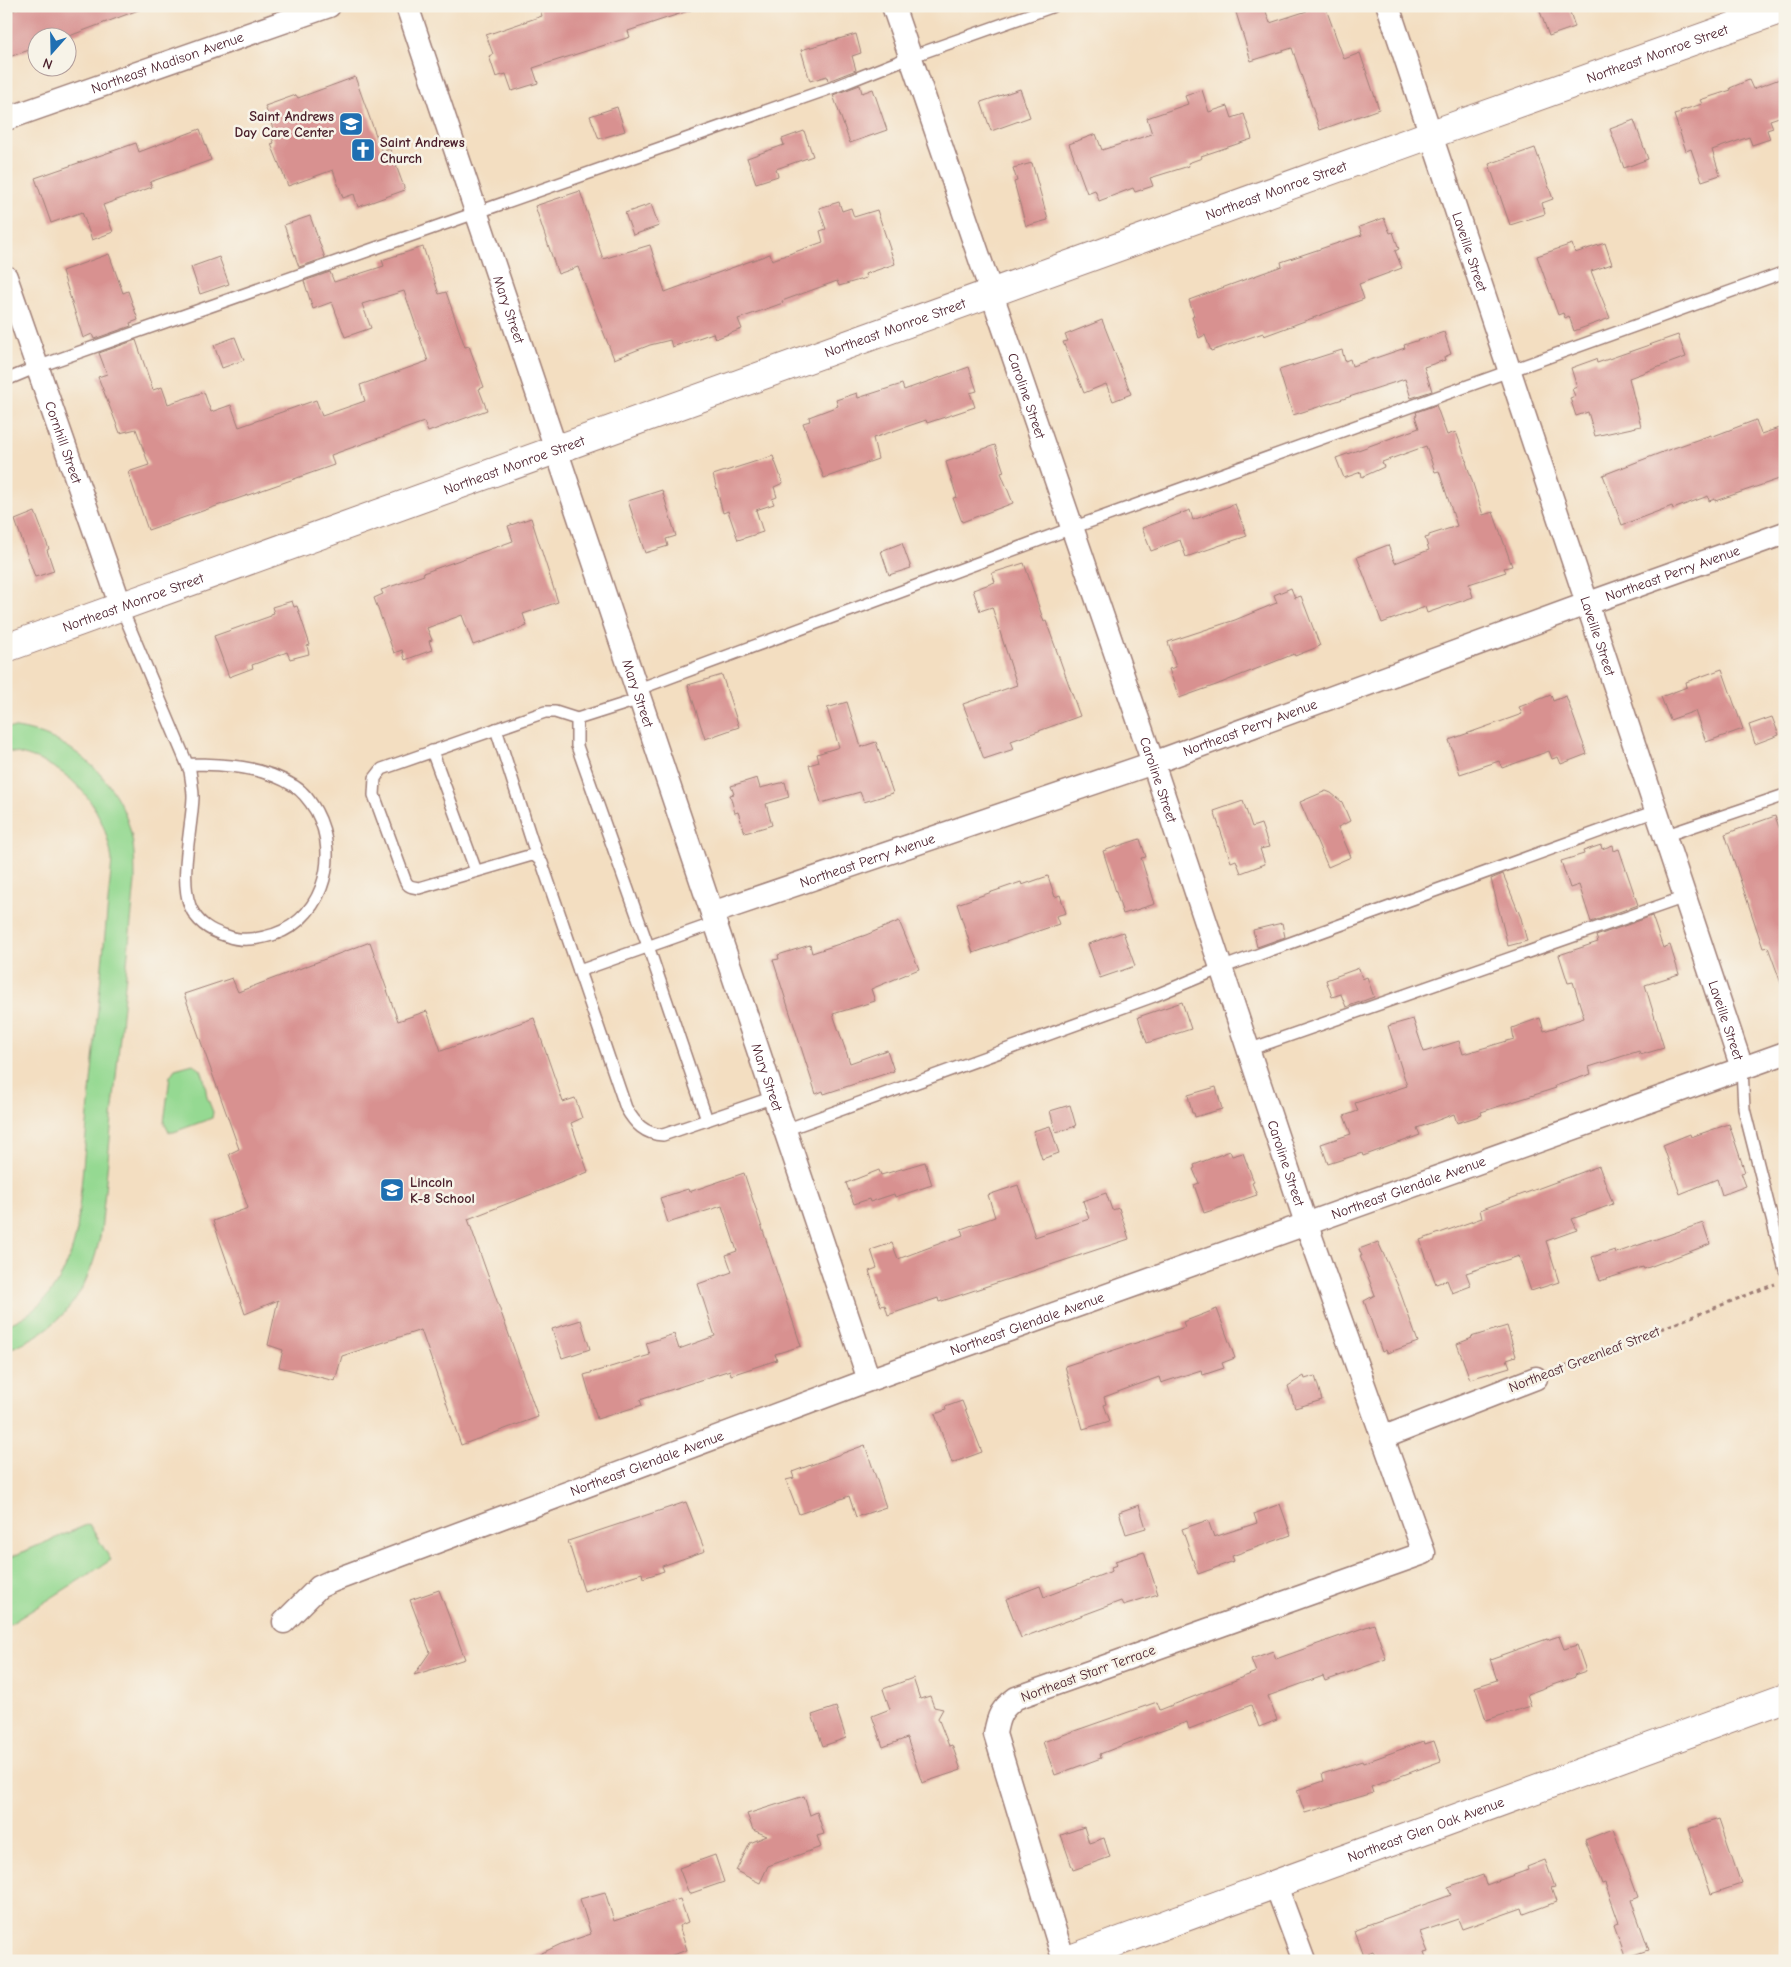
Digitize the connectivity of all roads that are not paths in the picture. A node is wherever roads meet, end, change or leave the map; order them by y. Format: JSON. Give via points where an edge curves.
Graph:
{"nodes":[{"id":1,"x":329,"y":6,"type":"edge"},
{"id":2,"x":407,"y":6,"type":"edge"},
{"id":3,"x":893,"y":6,"type":"edge"},
{"id":4,"x":1054,"y":6,"type":"edge"},
{"id":5,"x":1388,"y":6,"type":"edge"},
{"id":6,"x":1785,"y":8,"type":"edge"},
{"id":7,"x":910,"y":57,"type":"junction"},
{"id":8,"x":6,"y":118,"type":"edge"},
{"id":9,"x":1432,"y":134,"type":"junction"},
{"id":10,"x":477,"y":211,"type":"junction"},
{"id":11,"x":1785,"y":272,"type":"edge"},
{"id":12,"x":6,"y":277,"type":"edge"},
{"id":13,"x":991,"y":294,"type":"junction"},
{"id":14,"x":38,"y":367,"type":"junction"},
{"id":15,"x":1509,"y":369,"type":"junction"},
{"id":16,"x":6,"y":380,"type":"edge"},
{"id":17,"x":558,"y":450,"type":"junction"},
{"id":18,"x":1072,"y":528,"type":"junction"},
{"id":19,"x":1785,"y":533,"type":"edge"},
{"id":20,"x":1586,"y":604,"type":"junction"},
{"id":21,"x":121,"y":607,"type":"junction"},
{"id":22,"x":6,"y":648,"type":"edge"},
{"id":23,"x":638,"y":694,"type":"junction"},
{"id":24,"x":577,"y":720,"type":"junction"},
{"id":25,"x":496,"y":729,"type":"junction"},
{"id":26,"x":432,"y":751,"type":"junction"},
{"id":27,"x":1152,"y":763,"type":"junction"},
{"id":28,"x":188,"y":764,"type":"junction"},
{"id":29,"x":1785,"y":795,"type":"edge"},
{"id":30,"x":1656,"y":812,"type":"junction"},
{"id":31,"x":1664,"y":836,"type":"junction"},
{"id":32,"x":537,"y":857,"type":"junction"},
{"id":33,"x":476,"y":872,"type":"junction"},
{"id":34,"x":1685,"y":897,"type":"junction"},
{"id":35,"x":714,"y":918,"type":"junction"},
{"id":36,"x":648,"y":946,"type":"junction"},
{"id":37,"x":1221,"y":968,"type":"junction"},
{"id":38,"x":579,"y":971,"type":"junction"},
{"id":39,"x":1248,"y":1050,"type":"junction"},
{"id":40,"x":1785,"y":1053,"type":"edge"},
{"id":41,"x":1742,"y":1068,"type":"junction"},
{"id":42,"x":774,"y":1098,"type":"junction"},
{"id":43,"x":707,"y":1120,"type":"junction"},
{"id":44,"x":785,"y":1130,"type":"junction"},
{"id":45,"x":1306,"y":1223,"type":"junction"},
{"id":46,"x":1785,"y":1270,"type":"edge"},
{"id":47,"x":1536,"y":1378,"type":"road end"},
{"id":48,"x":869,"y":1380,"type":"junction"},
{"id":49,"x":1382,"y":1438,"type":"junction"},
{"id":50,"x":1424,"y":1553,"type":"joint"},
{"id":51,"x":284,"y":1622,"type":"dead end"},
{"id":52,"x":1785,"y":1698,"type":"edge"},
{"id":53,"x":1275,"y":1883,"type":"junction"},
{"id":54,"x":1065,"y":1961,"type":"edge"},
{"id":55,"x":1304,"y":1961,"type":"edge"}],
"edges":[{"from":1,"to":8,"type":"street","name":"Northeast Madison Avenue"},
{"from":2,"to":10,"type":"street","name":"Mary Street"},
{"from":3,"to":7,"type":"street","name":"Caroline Street"},
{"from":4,"to":7,"type":"lane"},
{"from":5,"to":9,"type":"street","name":"Laveille Street"},
{"from":6,"to":9,"type":"street","name":"Northeast Monroe Street"},
{"from":7,"to":10,"type":"lane","via":[[837,86]]},
{"from":7,"to":13,"type":"street","name":"Caroline Street"},
{"from":9,"to":13,"type":"street","name":"Northeast Monroe Street"},
{"from":9,"to":15,"type":"street","name":"Laveille Street"},
{"from":10,"to":14,"type":"lane"},
{"from":10,"to":17,"type":"street","name":"Mary Street"},
{"from":11,"to":15,"type":"lane"},
{"from":12,"to":14,"type":"street","name":"Cornhill Street"},
{"from":13,"to":17,"type":"street","name":"Northeast Monroe Street"},
{"from":13,"to":18,"type":"street","name":"Caroline Street"},
{"from":14,"to":16,"type":"lane"},
{"from":14,"to":21,"type":"street","name":"Cornhill Street"},
{"from":15,"to":18,"type":"lane"},
{"from":15,"to":20,"type":"street","name":"Laveille Street"},
{"from":17,"to":21,"type":"street","name":"Northeast Monroe Street"},
{"from":17,"to":23,"type":"street","name":"Mary Street"},
{"from":18,"to":23,"type":"lane"},
{"from":18,"to":27,"type":"street","name":"Caroline Street"},
{"from":19,"to":20,"type":"street","name":"Northeast Perry Avenue"},
{"from":20,"to":27,"type":"street","name":"Northeast Perry Avenue"},
{"from":20,"to":30,"type":"street","name":"Laveille Street"},
{"from":21,"to":22,"type":"street","name":"Northeast Monroe Street"},
{"from":21,"to":28,"type":"lane"},
{"from":23,"to":24,"type":"lane"},
{"from":23,"to":35,"type":"street","name":"Mary Street"},
{"from":24,"to":25,"type":"lane","via":[[545,712]]},
{"from":24,"to":36,"type":"lane","via":[[577,746]]},
{"from":25,"to":26,"type":"lane"},
{"from":25,"to":32,"type":"lane"},
{"from":26,"to":33,"type":"lane"},
{"from":26,"to":33,"type":"lane","via":[[382,769],[375,778],[374,795],[408,885],[419,888]]},
{"from":27,"to":35,"type":"street","name":"Northeast Perry Avenue"},
{"from":27,"to":37,"type":"street","name":"Caroline Street"},
{"from":28,"to":28,"type":"lane","via":[[193,796],[186,891],[196,917],[203,925],[229,937],[248,940],[285,931],[303,918],[312,906],[326,874],[326,839],[322,822],[310,800],[294,786],[263,772],[224,764]]},
{"from":29,"to":31,"type":"lane"},
{"from":30,"to":31,"type":"street","name":"Laveille Street"},
{"from":30,"to":37,"type":"lane"},
{"from":31,"to":34,"type":"street","name":"Laveille Street"},
{"from":32,"to":33,"type":"lane","via":[[526,856]]},
{"from":32,"to":38,"type":"lane","via":[[542,863]]},
{"from":34,"to":39,"type":"lane"},
{"from":34,"to":41,"type":"street","name":"Laveille Street"},
{"from":35,"to":36,"type":"lane"},
{"from":35,"to":42,"type":"street","name":"Mary Street"},
{"from":36,"to":38,"type":"lane"},
{"from":36,"to":43,"type":"lane"},
{"from":37,"to":39,"type":"street","name":"Caroline Street"},
{"from":37,"to":44,"type":"lane","via":[[1154,996]]},
{"from":38,"to":43,"type":"lane","via":[[632,1119],[647,1132],[663,1135]]},
{"from":39,"to":45,"type":"street","name":"Caroline Street"},
{"from":40,"to":41,"type":"street","name":"Northeast Glendale Avenue"},
{"from":41,"to":45,"type":"street","name":"Northeast Glendale Avenue"},
{"from":41,"to":46,"type":"lane","name":"Laveille Street","via":[[1744,1109]]},
{"from":42,"to":43,"type":"lane"},
{"from":42,"to":44,"type":"street","name":"Mary Street"},
{"from":44,"to":48,"type":"street","name":"Mary Street"},
{"from":45,"to":48,"type":"street","name":"Northeast Glendale Avenue"},
{"from":45,"to":49,"type":"street","name":"Caroline Street"},
{"from":47,"to":49,"type":"street","name":"Northeast Greenleaf Street"},
{"from":48,"to":51,"type":"street","name":"Northeast Glendale Avenue","via":[[332,1581],[319,1587]]},
{"from":49,"to":50,"type":"street","name":"Caroline Street"},
{"from":50,"to":54,"type":"street","name":"Northeast Starr Terrace","via":[[1025,1694],[1005,1706],[998,1718],[995,1734]]},
{"from":52,"to":53,"type":"street","name":"Northeast Glen Oak Avenue"},
{"from":53,"to":54,"type":"street","name":"Northeast Glen Oak Avenue"},
{"from":53,"to":55,"type":"street"}]}
